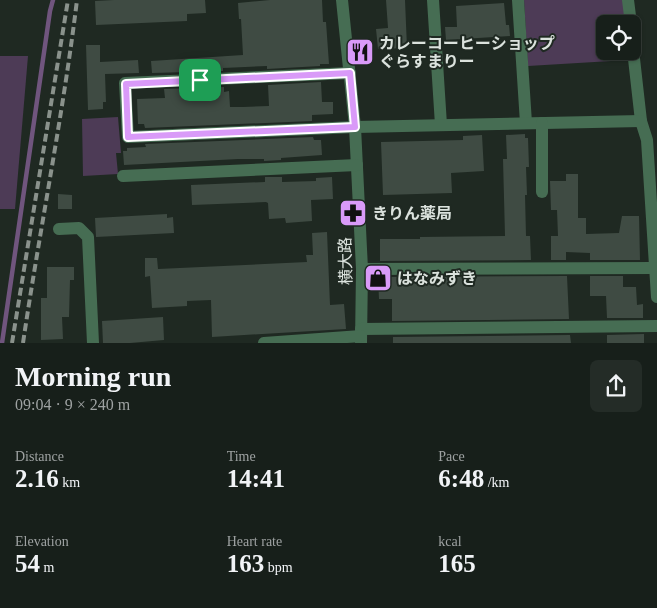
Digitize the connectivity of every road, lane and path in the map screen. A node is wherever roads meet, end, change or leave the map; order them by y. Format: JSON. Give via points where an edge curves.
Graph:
{"nodes":[{"id":1,"x":342,"y":0,"type":"edge"},
{"id":2,"x":433,"y":0,"type":"edge"},
{"id":3,"x":518,"y":0,"type":"edge"},
{"id":4,"x":628,"y":0,"type":"edge"},
{"id":5,"x":630,"y":15,"type":"edge"},
{"id":6,"x":634,"y":60,"type":"edge"},
{"id":7,"x":350,"y":73,"type":"junction"},
{"id":8,"x":640,"y":121,"type":"junction"},
{"id":9,"x":526,"y":123,"type":"junction"},
{"id":10,"x":542,"y":123,"type":"junction"},
{"id":11,"x":441,"y":125,"type":"junction"},
{"id":12,"x":355,"y":127,"type":"junction"},
{"id":13,"x":652,"y":139,"type":"edge"},
{"id":14,"x":357,"y":165,"type":"junction"},
{"id":15,"x":123,"y":176,"type":"dead end"},
{"id":16,"x":542,"y":192,"type":"dead end"},
{"id":17,"x":59,"y":229,"type":"dead end"},
{"id":18,"x":656,"y":268,"type":"junction"},
{"id":19,"x":362,"y":269,"type":"junction"},
{"id":20,"x":657,"y":297,"type":"edge"},
{"id":21,"x":657,"y":326,"type":"edge"},
{"id":22,"x":361,"y":336,"type":"edge"},
{"id":23,"x":93,"y":343,"type":"edge"},
{"id":24,"x":264,"y":343,"type":"edge"}],
"edges":[{"from":1,"to":7,"type":"street","name":"横大路"},
{"from":2,"to":11,"type":"street"},
{"from":3,"to":9,"type":"street"},
{"from":4,"to":5,"type":"street"},
{"from":6,"to":8,"type":"street"},
{"from":7,"to":12,"type":"street","name":"横大路"},
{"from":7,"to":12,"type":"street","via":[[126,84],[128,137]]},
{"from":8,"to":10,"type":"street"},
{"from":8,"to":13,"type":"street"},
{"from":9,"to":10,"type":"street"},
{"from":9,"to":11,"type":"street"},
{"from":10,"to":16,"type":"street"},
{"from":11,"to":12,"type":"street"},
{"from":12,"to":14,"type":"street","name":"横大路"},
{"from":13,"to":18,"type":"street"},
{"from":14,"to":15,"type":"street"},
{"from":14,"to":19,"type":"street","name":"横大路"},
{"from":17,"to":23,"type":"street","via":[[79,228],[88,238]]},
{"from":18,"to":19,"type":"street"},
{"from":18,"to":20,"type":"street"},
{"from":19,"to":22,"type":"street","name":"横大路"},
{"from":21,"to":22,"type":"street"},
{"from":22,"to":24,"type":"street"}]}
